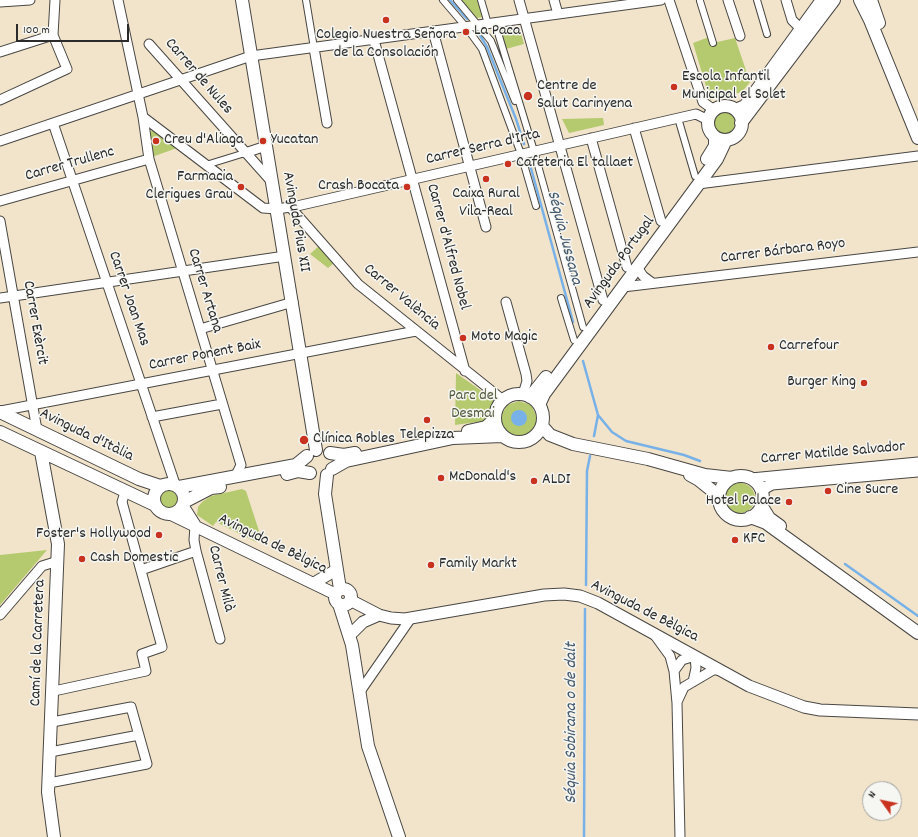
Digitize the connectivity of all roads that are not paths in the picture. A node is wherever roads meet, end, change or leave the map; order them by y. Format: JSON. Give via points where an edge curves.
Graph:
{"nodes":[{"id":1,"x":18,"y":0,"type":"edge"},
{"id":2,"x":30,"y":0,"type":"edge"},
{"id":3,"x":55,"y":0,"type":"edge"},
{"id":4,"x":118,"y":0,"type":"edge"},
{"id":5,"x":242,"y":0,"type":"edge"},
{"id":6,"x":306,"y":0,"type":"edge"},
{"id":7,"x":443,"y":0,"type":"edge"},
{"id":8,"x":457,"y":0,"type":"edge"},
{"id":9,"x":481,"y":0,"type":"edge"},
{"id":10,"x":519,"y":0,"type":"edge"},
{"id":11,"x":554,"y":0,"type":"edge"},
{"id":12,"x":660,"y":0,"type":"edge"},
{"id":13,"x":670,"y":0,"type":"edge"},
{"id":14,"x":728,"y":0,"type":"edge"},
{"id":15,"x":757,"y":0,"type":"edge"},
{"id":16,"x":786,"y":0,"type":"edge"},
{"id":17,"x":822,"y":0,"type":"edge"},
{"id":18,"x":834,"y":0,"type":"edge"},
{"id":19,"x":860,"y":0,"type":"edge"},
{"id":20,"x":871,"y":0,"type":"edge"},
{"id":21,"x":640,"y":1,"type":"edge"},
{"id":22,"x":700,"y":1,"type":"edge"},
{"id":23,"x":0,"y":2,"type":"edge"},
{"id":24,"x":598,"y":4,"type":"edge"},
{"id":25,"x":558,"y":14,"type":"junction"},
{"id":26,"x":524,"y":19,"type":"junction"},
{"id":27,"x":487,"y":24,"type":"junction"},
{"id":28,"x":466,"y":27,"type":"junction"},
{"id":29,"x":801,"y":29,"type":"junction"},
{"id":30,"x":433,"y":32,"type":"junction"},
{"id":31,"x":768,"y":34,"type":"dead end"},
{"id":32,"x":53,"y":35,"type":"junction"},
{"id":33,"x":740,"y":36,"type":"dead end"},
{"id":34,"x":374,"y":40,"type":"junction"},
{"id":35,"x":713,"y":43,"type":"dead end"},
{"id":36,"x":149,"y":44,"type":"dead end"},
{"id":37,"x":314,"y":48,"type":"junction"},
{"id":38,"x":0,"y":52,"type":"edge"},
{"id":39,"x":251,"y":56,"type":"junction"},
{"id":40,"x":179,"y":79,"type":"junction"},
{"id":41,"x":137,"y":94,"type":"junction"},
{"id":42,"x":0,"y":100,"type":"edge"},
{"id":43,"x":703,"y":102,"type":"junction"},
{"id":44,"x":736,"y":110,"type":"junction"},
{"id":45,"x":696,"y":114,"type":"junction"},
{"id":46,"x":711,"y":115,"type":"junction"},
{"id":47,"x":143,"y":117,"type":"junction"},
{"id":48,"x":678,"y":118,"type":"junction"},
{"id":49,"x":918,"y":121,"type":"edge"},
{"id":50,"x":53,"y":123,"type":"junction"},
{"id":51,"x":327,"y":123,"type":"dead end"},
{"id":52,"x":741,"y":124,"type":"junction"},
{"id":53,"x":634,"y":128,"type":"junction"},
{"id":54,"x":591,"y":138,"type":"junction"},
{"id":55,"x":720,"y":138,"type":"junction"},
{"id":56,"x":918,"y":138,"type":"edge"},
{"id":57,"x":530,"y":140,"type":"junction"},
{"id":58,"x":0,"y":141,"type":"edge"},
{"id":59,"x":560,"y":145,"type":"junction"},
{"id":60,"x":266,"y":146,"type":"junction"},
{"id":61,"x":534,"y":151,"type":"junction"},
{"id":62,"x":245,"y":153,"type":"junction"},
{"id":63,"x":520,"y":154,"type":"junction"},
{"id":64,"x":918,"y":156,"type":"edge"},
{"id":65,"x":149,"y":159,"type":"junction"},
{"id":66,"x":206,"y":165,"type":"junction"},
{"id":67,"x":469,"y":166,"type":"junction"},
{"id":68,"x":709,"y":170,"type":"junction"},
{"id":69,"x":412,"y":180,"type":"junction"},
{"id":70,"x":696,"y":180,"type":"junction"},
{"id":71,"x":72,"y":181,"type":"junction"},
{"id":72,"x":719,"y":182,"type":"junction"},
{"id":73,"x":273,"y":183,"type":"junction"},
{"id":74,"x":0,"y":201,"type":"edge"},
{"id":75,"x":536,"y":206,"type":"dead end"},
{"id":76,"x":291,"y":208,"type":"junction"},
{"id":77,"x":277,"y":209,"type":"junction"},
{"id":78,"x":0,"y":221,"type":"edge"},
{"id":79,"x":661,"y":221,"type":"junction"},
{"id":80,"x":486,"y":227,"type":"dead end"},
{"id":81,"x":918,"y":252,"type":"edge"},
{"id":82,"x":285,"y":256,"type":"junction"},
{"id":83,"x":632,"y":267,"type":"junction"},
{"id":84,"x":182,"y":271,"type":"junction"},
{"id":85,"x":106,"y":282,"type":"junction"},
{"id":86,"x":652,"y":282,"type":"junction"},
{"id":87,"x":623,"y":287,"type":"junction"},
{"id":88,"x":14,"y":296,"type":"junction"},
{"id":89,"x":0,"y":298,"type":"edge"},
{"id":90,"x":560,"y":298,"type":"dead end"},
{"id":91,"x":603,"y":300,"type":"junction"},
{"id":92,"x":293,"y":302,"type":"junction"},
{"id":93,"x":506,"y":302,"type":"dead end"},
{"id":94,"x":583,"y":328,"type":"junction"},
{"id":95,"x":200,"y":329,"type":"junction"},
{"id":96,"x":416,"y":331,"type":"junction"},
{"id":97,"x":574,"y":340,"type":"junction"},
{"id":98,"x":301,"y":353,"type":"junction"},
{"id":99,"x":212,"y":370,"type":"junction"},
{"id":100,"x":465,"y":370,"type":"junction"},
{"id":101,"x":141,"y":384,"type":"junction"},
{"id":102,"x":531,"y":399,"type":"junction"},
{"id":103,"x":503,"y":400,"type":"junction"},
{"id":104,"x":33,"y":404,"type":"junction"},
{"id":105,"x":222,"y":404,"type":"junction"},
{"id":106,"x":0,"y":411,"type":"edge"},
{"id":107,"x":152,"y":417,"type":"junction"},
{"id":108,"x":495,"y":419,"type":"junction"},
{"id":109,"x":542,"y":426,"type":"junction"},
{"id":110,"x":37,"y":430,"type":"junction"},
{"id":111,"x":0,"y":432,"type":"edge"},
{"id":112,"x":502,"y":436,"type":"junction"},
{"id":113,"x":532,"y":439,"type":"junction"},
{"id":114,"x":573,"y":444,"type":"junction"},
{"id":115,"x":42,"y":452,"type":"junction"},
{"id":116,"x":312,"y":453,"type":"junction"},
{"id":117,"x":330,"y":453,"type":"junction"},
{"id":118,"x":918,"y":462,"type":"edge"},
{"id":119,"x":675,"y":467,"type":"junction"},
{"id":120,"x":918,"y":471,"type":"edge"},
{"id":121,"x":322,"y":473,"type":"junction"},
{"id":122,"x":235,"y":477,"type":"junction"},
{"id":123,"x":732,"y":478,"type":"junction"},
{"id":124,"x":751,"y":478,"type":"junction"},
{"id":125,"x":177,"y":485,"type":"junction"},
{"id":126,"x":160,"y":486,"type":"junction"},
{"id":127,"x":761,"y":490,"type":"junction"},
{"id":128,"x":125,"y":492,"type":"junction"},
{"id":129,"x":719,"y":496,"type":"junction"},
{"id":130,"x":184,"y":504,"type":"junction"},
{"id":131,"x":155,"y":505,"type":"junction"},
{"id":132,"x":761,"y":505,"type":"junction"},
{"id":133,"x":170,"y":514,"type":"junction"},
{"id":134,"x":750,"y":517,"type":"junction"},
{"id":135,"x":195,"y":526,"type":"junction"},
{"id":136,"x":196,"y":551,"type":"junction"},
{"id":137,"x":58,"y":561,"type":"junction"},
{"id":138,"x":141,"y":570,"type":"junction"},
{"id":139,"x":336,"y":570,"type":"junction"},
{"id":140,"x":314,"y":582,"type":"junction"},
{"id":141,"x":343,"y":598,"type":"junction"},
{"id":142,"x":0,"y":615,"type":"edge"},
{"id":143,"x":379,"y":615,"type":"junction"},
{"id":144,"x":411,"y":618,"type":"junction"},
{"id":145,"x":918,"y":626,"type":"edge"},
{"id":146,"x":353,"y":632,"type":"junction"},
{"id":147,"x":653,"y":633,"type":"junction"},
{"id":148,"x":918,"y":633,"type":"edge"},
{"id":149,"x":220,"y":639,"type":"dead end"},
{"id":150,"x":352,"y":645,"type":"junction"},
{"id":151,"x":695,"y":656,"type":"junction"},
{"id":152,"x":720,"y":670,"type":"junction"},
{"id":153,"x":674,"y":671,"type":"junction"},
{"id":154,"x":693,"y":682,"type":"junction"},
{"id":155,"x":54,"y":691,"type":"junction"},
{"id":156,"x":359,"y":693,"type":"junction"},
{"id":157,"x":677,"y":703,"type":"junction"},
{"id":158,"x":918,"y":714,"type":"edge"},
{"id":159,"x":52,"y":722,"type":"junction"},
{"id":160,"x":139,"y":735,"type":"junction"},
{"id":161,"x":50,"y":752,"type":"junction"},
{"id":162,"x":49,"y":783,"type":"junction"},
{"id":163,"x":54,"y":837,"type":"edge"},
{"id":164,"x":399,"y":837,"type":"edge"},
{"id":165,"x":680,"y":837,"type":"edge"}],
"edges":[{"from":1,"to":2,"type":"street"},
{"from":1,"to":23,"type":"street"},
{"from":3,"to":32,"type":"street"},
{"from":4,"to":41,"type":"street","name":"Carrer Artana"},
{"from":5,"to":39,"type":"main road","name":"Avinguda Pius XII"},
{"from":6,"to":37,"type":"street"},
{"from":7,"to":28,"type":"street"},
{"from":8,"to":27,"type":"street"},
{"from":9,"to":27,"type":"street"},
{"from":10,"to":26,"type":"street"},
{"from":11,"to":25,"type":"street"},
{"from":12,"to":21,"type":"street"},
{"from":13,"to":43,"type":"street"},
{"from":14,"to":33,"type":"street"},
{"from":15,"to":31,"type":"street"},
{"from":16,"to":29,"type":"street","via":[[792,20]]},
{"from":17,"to":29,"type":"main road"},
{"from":18,"to":52,"type":"main road"},
{"from":19,"to":56,"type":"main road"},
{"from":20,"to":49,"type":"main road"},
{"from":21,"to":24,"type":"street"},
{"from":22,"to":35,"type":"street"},
{"from":24,"to":25,"type":"street"},
{"from":25,"to":26,"type":"street"},
{"from":26,"to":27,"type":"street"},
{"from":26,"to":59,"type":"street"},
{"from":27,"to":28,"type":"street"},
{"from":27,"to":57,"type":"street"},
{"from":27,"to":57,"type":"street","via":[[491,41]]},
{"from":28,"to":30,"type":"street"},
{"from":28,"to":63,"type":"street","via":[[482,49]]},
{"from":29,"to":44,"type":"main road","via":[[745,106]]},
{"from":30,"to":34,"type":"street"},
{"from":30,"to":67,"type":"street"},
{"from":32,"to":38,"type":"street"},
{"from":32,"to":42,"type":"street","via":[[67,69]]},
{"from":34,"to":37,"type":"street"},
{"from":34,"to":69,"type":"street","name":"Carrer d'Alfred Nobel"},
{"from":36,"to":40,"type":"street","name":"Carrer de Nules"},
{"from":37,"to":39,"type":"street"},
{"from":37,"to":51,"type":"street"},
{"from":39,"to":40,"type":"street"},
{"from":39,"to":60,"type":"main road","name":"Avinguda Pius XII"},
{"from":40,"to":41,"type":"street"},
{"from":40,"to":62,"type":"street","name":"Carrer de Nules"},
{"from":41,"to":47,"type":"street","name":"Carrer Artana"},
{"from":41,"to":50,"type":"street"},
{"from":43,"to":45,"type":"street"},
{"from":43,"to":46,"type":"street"},
{"from":44,"to":46,"type":"main road","via":[[727,106]]},
{"from":44,"to":52,"type":"main road"},
{"from":45,"to":46,"type":"street"},
{"from":45,"to":48,"type":"street","name":"Carrer Serra d'Irta"},
{"from":46,"to":55,"type":"main road","via":[[709,129]]},
{"from":47,"to":65,"type":"street","name":"Carrer Artana"},
{"from":47,"to":66,"type":"street"},
{"from":48,"to":53,"type":"street","name":"Carrer Serra d'Irta"},
{"from":48,"to":70,"type":"street"},
{"from":50,"to":58,"type":"street"},
{"from":50,"to":71,"type":"street","name":"Carrer Joan Mas"},
{"from":52,"to":55,"type":"main road","via":[[738,133]]},
{"from":53,"to":54,"type":"street","name":"Carrer Serra d'Irta"},
{"from":53,"to":79,"type":"street"},
{"from":54,"to":59,"type":"street","name":"Carrer Serra d'Irta"},
{"from":54,"to":83,"type":"street"},
{"from":55,"to":68,"type":"main road","name":"Avinguda Portugal","via":[[717,159]]},
{"from":55,"to":70,"type":"main road","name":"Avinguda Portugal"},
{"from":57,"to":61,"type":"street"},
{"from":59,"to":61,"type":"street","name":"Carrer Serra d'Irta"},
{"from":59,"to":91,"type":"street"},
{"from":60,"to":62,"type":"street"},
{"from":60,"to":73,"type":"main road","name":"Avinguda Pius XII"},
{"from":61,"to":63,"type":"street","name":"Carrer Serra d'Irta"},
{"from":61,"to":94,"type":"street"},
{"from":62,"to":66,"type":"street"},
{"from":62,"to":73,"type":"street","name":"Carrer de Nules"},
{"from":63,"to":67,"type":"street","name":"Carrer Serra d'Irta"},
{"from":63,"to":75,"type":"street"},
{"from":64,"to":72,"type":"street"},
{"from":65,"to":71,"type":"street","name":"Carrer Trullenc"},
{"from":65,"to":84,"type":"street","name":"Carrer Artana"},
{"from":66,"to":77,"type":"street","via":[[263,208]]},
{"from":67,"to":69,"type":"street","name":"Carrer Serra d'Irta"},
{"from":67,"to":80,"type":"street"},
{"from":68,"to":70,"type":"main road","name":"Avinguda Portugal"},
{"from":68,"to":72,"type":"street"},
{"from":69,"to":76,"type":"street","name":"Carrer Serra d'Irta"},
{"from":69,"to":100,"type":"street","name":"Carrer d'Alfred Nobel"},
{"from":70,"to":72,"type":"street"},
{"from":70,"to":79,"type":"main road","name":"Avinguda Portugal"},
{"from":70,"to":83,"type":"main road","name":"Avinguda Portugal"},
{"from":71,"to":74,"type":"street","name":"Carrer Trullenc"},
{"from":71,"to":85,"type":"street","name":"Carrer Joan Mas"},
{"from":73,"to":77,"type":"main road","name":"Avinguda Pius XII"},
{"from":76,"to":77,"type":"street","name":"Carrer Serra d'Irta"},
{"from":76,"to":96,"type":"street","name":"Carrer València","via":[[358,284]]},
{"from":77,"to":82,"type":"main road","name":"Avinguda Pius XII"},
{"from":78,"to":88,"type":"street","name":"Carrer Exèrcit"},
{"from":79,"to":83,"type":"main road","name":"Avinguda Portugal"},
{"from":81,"to":86,"type":"street","name":"Carrer Bárbara Royo"},
{"from":82,"to":84,"type":"street"},
{"from":82,"to":92,"type":"main road","name":"Avinguda Pius XII"},
{"from":83,"to":86,"type":"street"},
{"from":83,"to":87,"type":"main road","name":"Avinguda Portugal"},
{"from":83,"to":91,"type":"main road","name":"Avinguda Portugal"},
{"from":84,"to":85,"type":"street"},
{"from":84,"to":95,"type":"street","name":"Carrer Artana"},
{"from":85,"to":88,"type":"street"},
{"from":85,"to":101,"type":"street","name":"Carrer Joan Mas"},
{"from":86,"to":87,"type":"street","name":"Carrer Bárbara Royo"},
{"from":87,"to":102,"type":"main road","name":"Avinguda Portugal","via":[[544,394]]},
{"from":88,"to":89,"type":"street"},
{"from":88,"to":104,"type":"street","name":"Carrer Exèrcit"},
{"from":90,"to":97,"type":"street"},
{"from":91,"to":94,"type":"main road","name":"Avinguda Portugal"},
{"from":92,"to":95,"type":"street"},
{"from":92,"to":98,"type":"main road","name":"Avinguda Pius XII"},
{"from":93,"to":102,"type":"street"},
{"from":94,"to":97,"type":"main road","name":"Avinguda Portugal"},
{"from":95,"to":99,"type":"street","name":"Carrer Artana"},
{"from":96,"to":98,"type":"street","name":"Carrer Ponent Baix"},
{"from":96,"to":100,"type":"street","name":"Carrer València"},
{"from":97,"to":102,"type":"main road","name":"Avinguda Portugal"},
{"from":98,"to":99,"type":"street","name":"Carrer Ponent Baix"},
{"from":98,"to":116,"type":"main road","name":"Avinguda Pius XII"},
{"from":99,"to":101,"type":"street","name":"Carrer Ponent Baix"},
{"from":99,"to":105,"type":"street","name":"Carrer Artana"},
{"from":100,"to":103,"type":"street","name":"Carrer València"},
{"from":101,"to":104,"type":"street","name":"Carrer Ponent Baix"},
{"from":101,"to":107,"type":"street","name":"Carrer Joan Mas"},
{"from":102,"to":103,"type":"main road","via":[[512,395]]},
{"from":102,"to":109,"type":"main road","via":[[543,415]]},
{"from":103,"to":108,"type":"main road","via":[[497,409]]},
{"from":104,"to":106,"type":"street","name":"Carrer Ponent Baix"},
{"from":104,"to":110,"type":"street","name":"Carrer Exèrcit"},
{"from":105,"to":107,"type":"street"},
{"from":105,"to":122,"type":"street","name":"Carrer Artana","via":[[241,465]]},
{"from":106,"to":110,"type":"main road","name":"Avinguda d'Itàlia"},
{"from":107,"to":125,"type":"street","name":"Carrer Joan Mas"},
{"from":108,"to":112,"type":"main road","via":[[496,428]]},
{"from":108,"to":117,"type":"main road","via":[[478,430],[344,455]]},
{"from":109,"to":113,"type":"main road"},
{"from":109,"to":114,"type":"main road","via":[[550,435]]},
{"from":110,"to":126,"type":"main road","name":"Avinguda d'Itàlia","via":[[139,479]]},
{"from":111,"to":115,"type":"main road","name":"Avinguda d'Itàlia"},
{"from":112,"to":113,"type":"main road","via":[[511,441]]},
{"from":112,"to":121,"type":"main road","via":[[454,438],[346,461]]},
{"from":113,"to":114,"type":"main road","via":[[565,446]]},
{"from":114,"to":119,"type":"main road"},
{"from":115,"to":128,"type":"main road","name":"Avinguda d'Itàlia"},
{"from":115,"to":137,"type":"main road","name":"Camí de la Carretera","via":[[58,544]]},
{"from":116,"to":117,"type":"main road","via":[[322,449]]},
{"from":116,"to":121,"type":"main road","via":[[306,465]]},
{"from":116,"to":122,"type":"main road","via":[[296,465]]},
{"from":117,"to":121,"type":"main road","via":[[334,461]]},
{"from":118,"to":124,"type":"street","name":"Carrer Matilde Salvador"},
{"from":119,"to":123,"type":"main road","via":[[705,475]]},
{"from":119,"to":129,"type":"main road","via":[[699,480]]},
{"from":120,"to":127,"type":"street","name":"Carrer Matilde Salvador","via":[[772,484]]},
{"from":121,"to":130,"type":"main road","via":[[298,471],[211,488]]},
{"from":121,"to":139,"type":"main road"},
{"from":122,"to":125,"type":"main road"},
{"from":123,"to":124,"type":"main road"},
{"from":123,"to":129,"type":"main road","via":[[723,485]]},
{"from":124,"to":127,"type":"main road"},
{"from":125,"to":126,"type":"main road"},
{"from":125,"to":130,"type":"main road","via":[[184,493]]},
{"from":126,"to":131,"type":"main road","via":[[154,495]]},
{"from":127,"to":132,"type":"main road"},
{"from":128,"to":131,"type":"main road","name":"Avinguda d'Itàlia"},
{"from":128,"to":138,"type":"street","via":[[122,502]]},
{"from":129,"to":134,"type":"main road","via":[[720,505],[728,516],[741,519]]},
{"from":130,"to":133,"type":"main road","via":[[180,510]]},
{"from":130,"to":135,"type":"street","name":"Avinguda de Bèlgica"},
{"from":131,"to":133,"type":"main road","via":[[161,512]]},
{"from":132,"to":134,"type":"main road"},
{"from":132,"to":145,"type":"main road","via":[[769,518]]},
{"from":133,"to":135,"type":"street","name":"Avinguda de Bèlgica"},
{"from":134,"to":148,"type":"main road","via":[[766,524]]},
{"from":135,"to":136,"type":"street","name":"Carrer Milà"},
{"from":135,"to":140,"type":"street","name":"Avinguda de Bèlgica"},
{"from":136,"to":138,"type":"street"},
{"from":136,"to":149,"type":"street","name":"Carrer Milà"},
{"from":137,"to":142,"type":"street","via":[[42,566]]},
{"from":137,"to":155,"type":"main road","name":"Camí de la Carretera"},
{"from":138,"to":155,"type":"street","via":[[162,647],[142,654],[146,671]]},
{"from":139,"to":140,"type":"street"},
{"from":139,"to":141,"type":"main road"},
{"from":140,"to":141,"type":"street","name":"Avinguda de Bèlgica"},
{"from":141,"to":143,"type":"street","name":"Avinguda de Bèlgica"},
{"from":141,"to":146,"type":"main road"},
{"from":141,"to":150,"type":"main road"},
{"from":143,"to":144,"type":"street","name":"Avinguda de Bèlgica"},
{"from":143,"to":146,"type":"street","via":[[363,622]]},
{"from":144,"to":147,"type":"street","name":"Avinguda de Bèlgica","via":[[544,595],[564,594],[580,596],[598,603]]},
{"from":144,"to":156,"type":"street"},
{"from":146,"to":150,"type":"main road"},
{"from":147,"to":151,"type":"street","name":"Avinguda de Bèlgica"},
{"from":147,"to":153,"type":"street","via":[[670,656]]},
{"from":150,"to":156,"type":"main road"},
{"from":151,"to":152,"type":"street","name":"Avinguda de Bèlgica"},
{"from":151,"to":153,"type":"street","via":[[682,660]]},
{"from":151,"to":154,"type":"street"},
{"from":152,"to":154,"type":"street","via":[[713,670]]},
{"from":152,"to":158,"type":"street","name":"Avinguda de Bèlgica","via":[[749,686],[804,707],[820,710]]},
{"from":153,"to":157,"type":"street"},
{"from":154,"to":157,"type":"street","via":[[684,687]]},
{"from":155,"to":159,"type":"main road","name":"Camí de la Carretera"},
{"from":156,"to":164,"type":"main road","via":[[368,746]]},
{"from":157,"to":165,"type":"street"},
{"from":159,"to":160,"type":"street","via":[[131,707]]},
{"from":159,"to":161,"type":"main road","name":"Camí de la Carretera"},
{"from":160,"to":161,"type":"street"},
{"from":160,"to":162,"type":"street","via":[[147,764]]},
{"from":161,"to":162,"type":"main road","name":"Camí de la Carretera"},
{"from":162,"to":163,"type":"main road","name":"Camí de la Carretera"}]}
